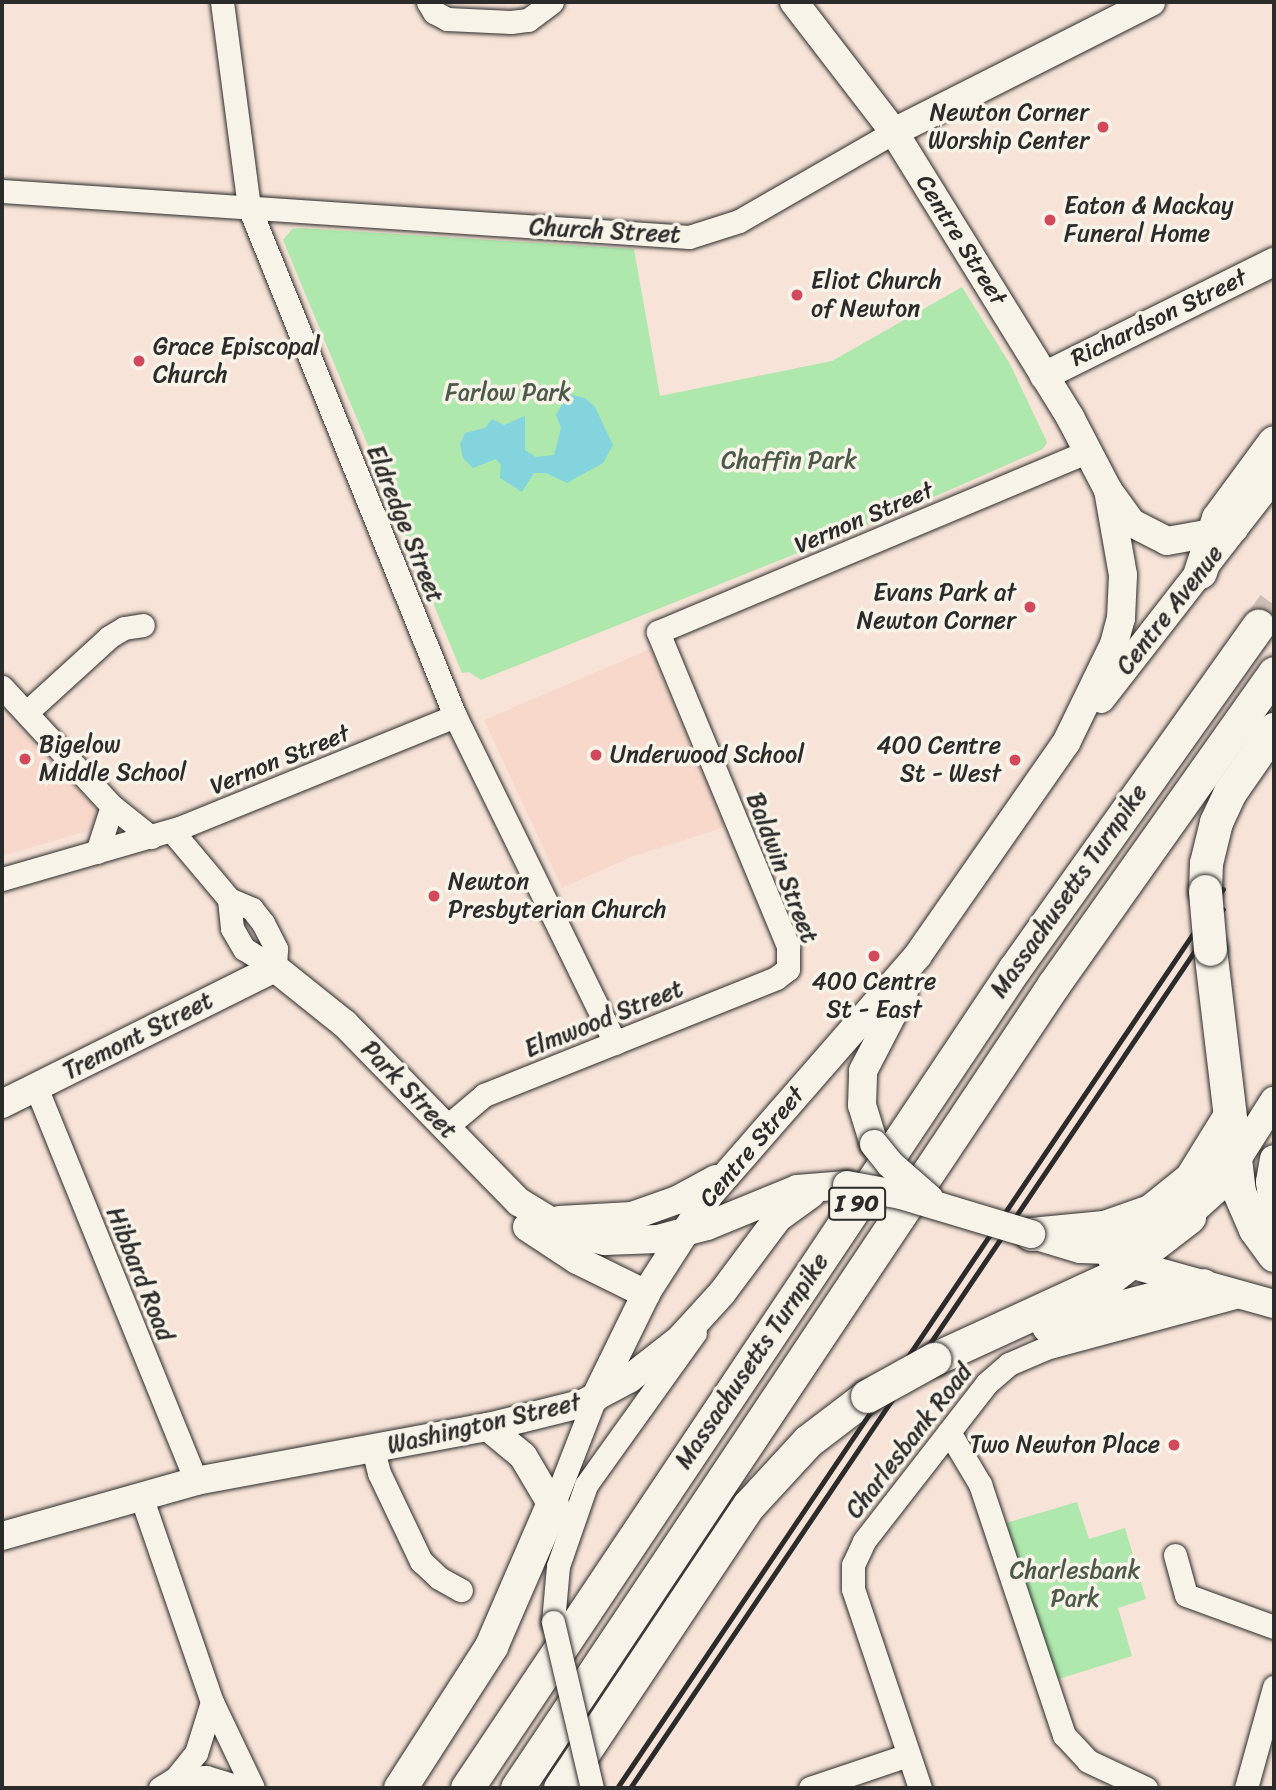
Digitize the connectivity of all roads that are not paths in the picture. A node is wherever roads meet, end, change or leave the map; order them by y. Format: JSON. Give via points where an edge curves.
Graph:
{"nodes":[{"id":1,"x":222,"y":2,"type":"edge"},
{"id":2,"x":428,"y":2,"type":"edge"},
{"id":3,"x":552,"y":2,"type":"edge"},
{"id":4,"x":794,"y":2,"type":"edge"},
{"id":5,"x":1151,"y":2,"type":"edge"},
{"id":6,"x":894,"y":132,"type":"junction"},
{"id":7,"x":2,"y":191,"type":"edge"},
{"id":8,"x":249,"y":207,"type":"junction"},
{"id":9,"x":1274,"y":262,"type":"edge"},
{"id":10,"x":1044,"y":376,"type":"junction"},
{"id":11,"x":1274,"y":442,"type":"edge"},
{"id":12,"x":1089,"y":451,"type":"junction"},
{"id":13,"x":1274,"y":477,"type":"edge"},
{"id":14,"x":1108,"y":490,"type":"junction"},
{"id":15,"x":1223,"y":531,"type":"junction"},
{"id":16,"x":1200,"y":572,"type":"joint"},
{"id":17,"x":143,"y":625,"type":"dead end"},
{"id":18,"x":1258,"y":626,"type":"tunnel mouth"},
{"id":19,"x":657,"y":632,"type":"joint"},
{"id":20,"x":1274,"y":673,"type":"edge"},
{"id":21,"x":2,"y":687,"type":"edge"},
{"id":22,"x":27,"y":712,"type":"junction"},
{"id":23,"x":455,"y":716,"type":"junction"},
{"id":24,"x":1274,"y":729,"type":"edge"},
{"id":25,"x":1066,"y":743,"type":"junction"},
{"id":26,"x":112,"y":806,"type":"junction"},
{"id":27,"x":162,"y":834,"type":"junction"},
{"id":28,"x":97,"y":852,"type":"junction"},
{"id":29,"x":2,"y":878,"type":"edge"},
{"id":30,"x":945,"y":920,"type":"junction"},
{"id":31,"x":790,"y":962,"type":"joint"},
{"id":32,"x":275,"y":968,"type":"junction"},
{"id":33,"x":615,"y":1043,"type":"junction"},
{"id":34,"x":36,"y":1087,"type":"junction"},
{"id":35,"x":1274,"y":1101,"type":"edge"},
{"id":36,"x":2,"y":1104,"type":"edge"},
{"id":37,"x":1228,"y":1118,"type":"junction"},
{"id":38,"x":445,"y":1128,"type":"junction"},
{"id":39,"x":1274,"y":1159,"type":"edge"},
{"id":40,"x":1234,"y":1167,"type":"junction"},
{"id":41,"x":728,"y":1171,"type":"junction"},
{"id":42,"x":491,"y":1175,"type":"junction"},
{"id":43,"x":847,"y":1185,"type":"junction"},
{"id":44,"x":941,"y":1207,"type":"junction"},
{"id":45,"x":1274,"y":1211,"type":"edge"},
{"id":46,"x":538,"y":1217,"type":"junction"},
{"id":47,"x":1189,"y":1217,"type":"junction"},
{"id":48,"x":683,"y":1234,"type":"junction"},
{"id":49,"x":1031,"y":1234,"type":"junction"},
{"id":50,"x":1080,"y":1249,"type":"junction"},
{"id":51,"x":1274,"y":1255,"type":"edge"},
{"id":52,"x":1130,"y":1264,"type":"junction"},
{"id":53,"x":1203,"y":1285,"type":"junction"},
{"id":54,"x":722,"y":1293,"type":"junction"},
{"id":55,"x":646,"y":1294,"type":"junction"},
{"id":56,"x":1243,"y":1295,"type":"junction"},
{"id":57,"x":1274,"y":1304,"type":"edge"},
{"id":58,"x":976,"y":1340,"type":"junction"},
{"id":59,"x":595,"y":1398,"type":"junction"},
{"id":60,"x":488,"y":1427,"type":"junction"},
{"id":61,"x":949,"y":1432,"type":"junction"},
{"id":62,"x":373,"y":1449,"type":"junction"},
{"id":63,"x":195,"y":1481,"type":"junction"},
{"id":64,"x":141,"y":1496,"type":"junction"},
{"id":65,"x":552,"y":1504,"type":"junction"},
{"id":66,"x":2,"y":1536,"type":"edge"},
{"id":67,"x":1175,"y":1555,"type":"dead end"},
{"id":68,"x":461,"y":1590,"type":"dead end"},
{"id":69,"x":553,"y":1622,"type":"junction"},
{"id":70,"x":1274,"y":1627,"type":"edge"},
{"id":71,"x":1274,"y":1687,"type":"edge"},
{"id":72,"x":212,"y":1702,"type":"junction"},
{"id":73,"x":908,"y":1755,"type":"junction"},
{"id":74,"x":168,"y":1783,"type":"edge"},
{"id":75,"x":241,"y":1788,"type":"edge"},
{"id":76,"x":253,"y":1788,"type":"edge"},
{"id":77,"x":400,"y":1788,"type":"edge"},
{"id":78,"x":467,"y":1788,"type":"edge"},
{"id":79,"x":517,"y":1788,"type":"edge"},
{"id":80,"x":560,"y":1788,"type":"edge"},
{"id":81,"x":592,"y":1788,"type":"edge"},
{"id":82,"x":810,"y":1788,"type":"edge"},
{"id":83,"x":920,"y":1788,"type":"edge"},
{"id":84,"x":1146,"y":1788,"type":"edge"},
{"id":85,"x":1246,"y":1788,"type":"edge"}],
"edges":[{"from":1,"to":8,"type":"street","name":"Eldredge Street"},
{"from":2,"to":3,"type":"street","via":[[433,12],[447,19],[511,22],[528,20]]},
{"from":4,"to":6,"type":"main road","name":"Centre Street"},
{"from":5,"to":6,"type":"main road","name":"Church Street"},
{"from":6,"to":8,"type":"street","name":"Church Street","via":[[739,220],[689,237]]},
{"from":6,"to":10,"type":"main road","name":"Centre Street"},
{"from":7,"to":8,"type":"street","name":"Church Street"},
{"from":8,"to":23,"type":"street","name":"Eldredge Street"},
{"from":9,"to":10,"type":"main road","name":"Richardson Street"},
{"from":10,"to":12,"type":"main road","name":"Centre Street"},
{"from":11,"to":15,"type":"highway","via":[[1218,518]]},
{"from":12,"to":14,"type":"main road","name":"Centre Street"},
{"from":12,"to":19,"type":"street","name":"Vernon Street"},
{"from":13,"to":15,"type":"main road","name":"Centre Avenue"},
{"from":14,"to":15,"type":"main road","name":"Centre Street","via":[[1132,523],[1151,536],[1178,541]]},
{"from":14,"to":25,"type":"main road","name":"Centre Street","via":[[1124,575],[1121,618],[1114,644]]},
{"from":15,"to":16,"type":"highway"},
{"from":16,"to":25,"type":"main road","name":"Centre Avenue"},
{"from":17,"to":22,"type":"street","via":[[108,637]]},
{"from":18,"to":78,"type":"highway","name":"Massachusetts Turnpike","number":"I 90","via":[[1015,968]]},
{"from":19,"to":31,"type":"street","name":"Baldwin Street"},
{"from":20,"to":79,"type":"highway","name":"Massachusetts Turnpike","number":"I 90","via":[[1062,972]]},
{"from":21,"to":22,"type":"street","name":"Park Street"},
{"from":22,"to":26,"type":"street","name":"Park Street"},
{"from":23,"to":27,"type":"street","name":"Vernon Street"},
{"from":23,"to":33,"type":"street","name":"Eldredge Street"},
{"from":24,"to":37,"type":"highway","bridge":true,"via":[[1220,813],[1207,853],[1205,891]]},
{"from":25,"to":30,"type":"main road","name":"Centre Street"},
{"from":26,"to":27,"type":"street","name":"Park Street"},
{"from":26,"to":28,"type":"street"},
{"from":27,"to":28,"type":"street","name":"Vernon Street"},
{"from":27,"to":32,"type":"street","name":"Park Street","via":[[229,899],[232,928],[246,953]]},
{"from":28,"to":29,"type":"street","name":"Vernon Street"},
{"from":30,"to":41,"type":"main road","name":"Centre Street"},
{"from":30,"to":44,"type":"main road","name":"Centre Street","bridge":true,"via":[[865,1062],[861,1097],[874,1144],[896,1170]]},
{"from":31,"to":33,"type":"street","name":"Elmwood Street","via":[[776,978]]},
{"from":32,"to":34,"type":"main road","name":"Tremont Street"},
{"from":32,"to":38,"type":"main road","name":"Park Street","via":[[345,1024]]},
{"from":33,"to":38,"type":"street","name":"Elmwood Street","via":[[484,1095]]},
{"from":34,"to":36,"type":"main road","name":"Tremont Street"},
{"from":34,"to":63,"type":"street","name":"Hibbard Road"},
{"from":35,"to":40,"type":"main road","name":"Washington Street"},
{"from":37,"to":40,"type":"highway"},
{"from":37,"to":49,"type":"highway","via":[[1191,1178],[1150,1211],[1104,1227]]},
{"from":38,"to":42,"type":"main road","name":"Park Street"},
{"from":39,"to":45,"type":"main road","via":[[1270,1182]]},
{"from":40,"to":47,"type":"main road","name":"Washington Street"},
{"from":40,"to":51,"type":"highway","via":[[1247,1214]]},
{"from":41,"to":46,"type":"main road","via":[[689,1195],[632,1216],[586,1220]]},
{"from":41,"to":48,"type":"main road","name":"Centre Street"},
{"from":42,"to":46,"type":"main road","name":"Park Street"},
{"from":42,"to":55,"type":"main road","via":[[511,1209],[538,1236]]},
{"from":43,"to":44,"type":"main road","name":"Washington Street","bridge":true},
{"from":43,"to":48,"type":"main road","name":"Park Street","via":[[797,1189]]},
{"from":43,"to":54,"type":"main road","name":"Washington Street","via":[[815,1192],[787,1209]]},
{"from":44,"to":49,"type":"main road","name":"Washington Street","bridge":true},
{"from":46,"to":48,"type":"main road","name":"Park Street","via":[[570,1233],[605,1241],[648,1241]]},
{"from":47,"to":50,"type":"main road","name":"Washington Street","via":[[1137,1246]]},
{"from":47,"to":52,"type":"highway"},
{"from":48,"to":55,"type":"main road","name":"Centre Street"},
{"from":49,"to":50,"type":"main road","name":"Washington Street"},
{"from":50,"to":52,"type":"main road"},
{"from":52,"to":53,"type":"main road"},
{"from":52,"to":58,"type":"highway","via":[[1076,1296]]},
{"from":53,"to":56,"type":"main road"},
{"from":53,"to":58,"type":"highway"},
{"from":54,"to":59,"type":"main road","name":"Washington Street","via":[[660,1356]]},
{"from":54,"to":69,"type":"street","via":[[586,1485],[556,1573]]},
{"from":55,"to":59,"type":"main road","name":"Centre Street"},
{"from":56,"to":57,"type":"main road"},
{"from":56,"to":61,"type":"street","name":"Charlesbank Road","via":[[1016,1359],[993,1376]]},
{"from":58,"to":80,"type":"highway","bridge":true,"via":[[867,1396],[802,1447],[749,1505]]},
{"from":59,"to":60,"type":"main road","name":"Washington Street"},
{"from":59,"to":65,"type":"street"},
{"from":60,"to":62,"type":"main road","name":"Washington Street"},
{"from":60,"to":65,"type":"main road","via":[[523,1456]]},
{"from":61,"to":73,"type":"street","name":"Charlesbank Road","via":[[864,1541],[852,1573]]},
{"from":61,"to":84,"type":"street","via":[[980,1484],[1064,1735],[1088,1761]]},
{"from":62,"to":63,"type":"main road","name":"Washington Street"},
{"from":62,"to":68,"type":"street","via":[[382,1479],[421,1561]]},
{"from":63,"to":64,"type":"main road","name":"Washington Street"},
{"from":64,"to":66,"type":"main road","name":"Washington Street"},
{"from":64,"to":72,"type":"street"},
{"from":65,"to":69,"type":"street","via":[[542,1567]]},
{"from":65,"to":77,"type":"highway","via":[[491,1646]]},
{"from":67,"to":70,"type":"street","via":[[1186,1595]]},
{"from":69,"to":81,"type":"street","bridge":true},
{"from":71,"to":85,"type":"street"},
{"from":72,"to":74,"type":"street","via":[[196,1753]]},
{"from":72,"to":76,"type":"street"},
{"from":73,"to":82,"type":"street"},
{"from":73,"to":83,"type":"street","name":"Charlesbank Road"},
{"from":74,"to":75,"type":"street","via":[[205,1777]]}]}
